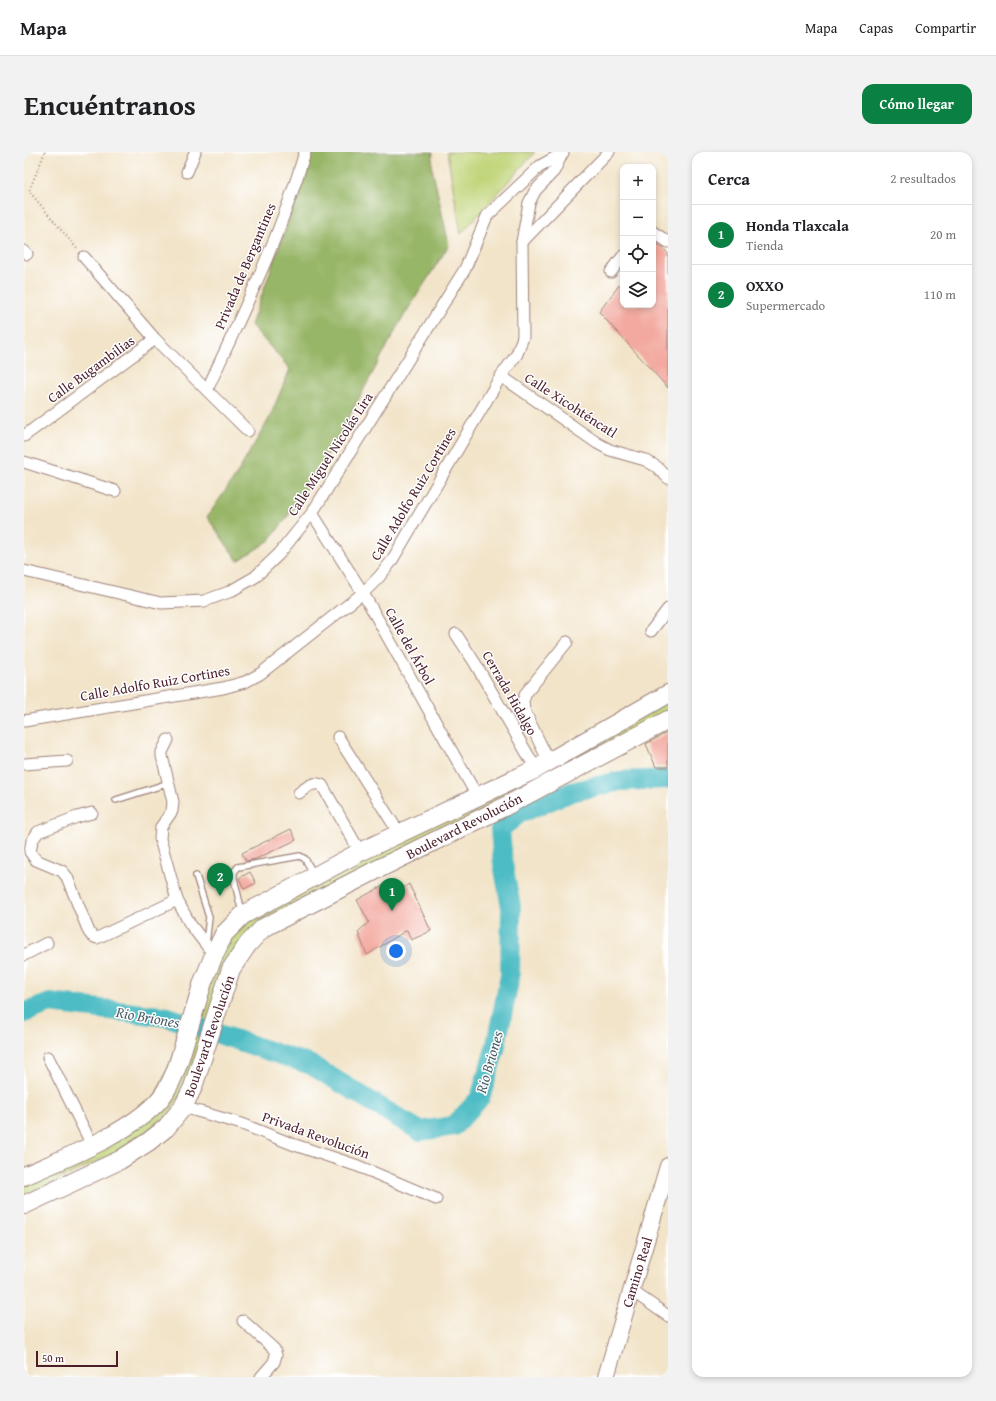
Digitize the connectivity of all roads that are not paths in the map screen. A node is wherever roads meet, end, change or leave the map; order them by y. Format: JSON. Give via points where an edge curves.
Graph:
{"nodes":[{"id":1,"x":195,"y":152,"type":"edge"},
{"id":2,"x":305,"y":152,"type":"edge"},
{"id":3,"x":563,"y":152,"type":"edge"},
{"id":4,"x":609,"y":152,"type":"edge"},
{"id":5,"x":187,"y":172,"type":"dead end"},
{"id":6,"x":656,"y":234,"type":"edge"},
{"id":7,"x":522,"y":242,"type":"junction"},
{"id":8,"x":668,"y":242,"type":"edge"},
{"id":9,"x":84,"y":257,"type":"road end"},
{"id":10,"x":620,"y":260,"type":"edge"},
{"id":11,"x":611,"y":272,"type":"dead end"},
{"id":12,"x":156,"y":340,"type":"junction"},
{"id":13,"x":501,"y":376,"type":"junction"},
{"id":14,"x":207,"y":390,"type":"junction"},
{"id":15,"x":248,"y":431,"type":"dead end"},
{"id":16,"x":24,"y":436,"type":"edge"},
{"id":17,"x":24,"y":462,"type":"edge"},
{"id":18,"x":668,"y":478,"type":"edge"},
{"id":19,"x":115,"y":491,"type":"dead end"},
{"id":20,"x":312,"y":513,"type":"junction"},
{"id":21,"x":24,"y":571,"type":"edge"},
{"id":22,"x":363,"y":594,"type":"junction"},
{"id":23,"x":668,"y":609,"type":"edge"},
{"id":24,"x":650,"y":631,"type":"dead end"},
{"id":25,"x":456,"y":634,"type":"dead end"},
{"id":26,"x":567,"y":642,"type":"dead end"},
{"id":27,"x":668,"y":694,"type":"edge"},
{"id":28,"x":668,"y":720,"type":"edge"},
{"id":29,"x":24,"y":721,"type":"edge"},
{"id":30,"x":338,"y":737,"type":"dead end"},
{"id":31,"x":168,"y":740,"type":"dead end"},
{"id":32,"x":67,"y":761,"type":"dead end"},
{"id":33,"x":24,"y":764,"type":"edge"},
{"id":34,"x":542,"y":765,"type":"junction"},
{"id":35,"x":169,"y":783,"type":"junction"},
{"id":36,"x":298,"y":793,"type":"dead end"},
{"id":37,"x":476,"y":796,"type":"junction"},
{"id":38,"x":116,"y":800,"type":"dead end"},
{"id":39,"x":92,"y":813,"type":"dead end"},
{"id":40,"x":399,"y":834,"type":"junction"},
{"id":41,"x":360,"y":852,"type":"junction"},
{"id":42,"x":196,"y":876,"type":"dead end"},
{"id":43,"x":315,"y":876,"type":"junction"},
{"id":44,"x":177,"y":900,"type":"junction"},
{"id":45,"x":243,"y":916,"type":"junction"},
{"id":46,"x":46,"y":943,"type":"dead end"},
{"id":47,"x":210,"y":950,"type":"junction"},
{"id":48,"x":24,"y":955,"type":"edge"},
{"id":49,"x":48,"y":1057,"type":"dead end"},
{"id":50,"x":183,"y":1107,"type":"junction"},
{"id":51,"x":92,"y":1145,"type":"junction"},
{"id":52,"x":668,"y":1166,"type":"edge"},
{"id":53,"x":24,"y":1176,"type":"edge"},
{"id":54,"x":436,"y":1199,"type":"dead end"},
{"id":55,"x":24,"y":1205,"type":"edge"},
{"id":56,"x":632,"y":1291,"type":"junction"},
{"id":57,"x":668,"y":1316,"type":"edge"},
{"id":58,"x":243,"y":1321,"type":"dead end"},
{"id":59,"x":261,"y":1377,"type":"edge"},
{"id":60,"x":606,"y":1377,"type":"edge"}],
"edges":[{"from":1,"to":5,"type":"street"},
{"from":2,"to":14,"type":"street","name":"Privada de Bergantines","via":[[297,182],[261,275]]},
{"from":3,"to":7,"type":"street","name":"Calle Adolfo Ruiz Cortines","via":[[554,171],[535,191],[529,204]]},
{"from":3,"to":20,"type":"street","name":"Calle Miguel Nicolás Lira","via":[[540,166],[487,216],[465,269]]},
{"from":4,"to":7,"type":"street"},
{"from":6,"to":8,"type":"street"},
{"from":7,"to":13,"type":"street","name":"Calle Adolfo Ruiz Cortines","via":[[523,337],[517,354]]},
{"from":9,"to":12,"type":"street"},
{"from":10,"to":11,"type":"street"},
{"from":12,"to":14,"type":"street"},
{"from":12,"to":16,"type":"street","name":"Calle Bugambilias"},
{"from":13,"to":18,"type":"street","name":"Calle Xicohténcatl","via":[[598,443],[610,450],[645,460]]},
{"from":13,"to":22,"type":"street","name":"Calle Adolfo Ruiz Cortines","via":[[391,562]]},
{"from":14,"to":15,"type":"street"},
{"from":17,"to":19,"type":"street"},
{"from":20,"to":21,"type":"street","name":"Calle Miguel Nicolás Lira","via":[[279,554],[255,577],[229,592],[204,601],[161,603]]},
{"from":20,"to":22,"type":"street","name":"Calle del Árbol"},
{"from":22,"to":29,"type":"street","name":"Calle Adolfo Ruiz Cortines","via":[[260,674],[245,682],[224,688]]},
{"from":22,"to":37,"type":"street","name":"Calle del Árbol"},
{"from":23,"to":24,"type":"street"},
{"from":25,"to":34,"type":"street","name":"Cerrada Hidalgo"},
{"from":26,"to":34,"type":"street","name":"Cerrada Hidalgo","via":[[526,693],[523,701]]},
{"from":27,"to":34,"type":"main road","name":"Boulevard Revolución"},
{"from":28,"to":50,"type":"main road","name":"Boulevard Revolución","via":[[504,807],[263,928],[231,969],[199,1071]]},
{"from":30,"to":40,"type":"street"},
{"from":31,"to":35,"type":"street","via":[[162,756]]},
{"from":32,"to":33,"type":"street"},
{"from":34,"to":37,"type":"main road","name":"Boulevard Revolución"},
{"from":35,"to":38,"type":"lane"},
{"from":35,"to":44,"type":"street","via":[[172,811],[161,827],[160,839]]},
{"from":36,"to":41,"type":"street","via":[[312,783],[322,785]]},
{"from":37,"to":40,"type":"main road","name":"Boulevard Revolución"},
{"from":39,"to":44,"type":"street","via":[[38,832],[32,841],[30,852],[36,860],[62,871],[67,877],[92,936],[97,938]]},
{"from":40,"to":41,"type":"main road","name":"Boulevard Revolución"},
{"from":41,"to":43,"type":"main road","name":"Boulevard Revolución"},
{"from":42,"to":47,"type":"lane","via":[[209,917]]},
{"from":43,"to":45,"type":"main road","name":"Boulevard Revolución"},
{"from":43,"to":45,"type":"lane","via":[[305,859],[300,856],[238,866],[234,872],[234,879]]},
{"from":44,"to":47,"type":"street","via":[[190,924]]},
{"from":45,"to":47,"type":"main road","name":"Boulevard Revolución"},
{"from":46,"to":48,"type":"street"},
{"from":47,"to":51,"type":"main road","name":"Boulevard Revolución","via":[[178,1064],[160,1099],[128,1125]]},
{"from":49,"to":51,"type":"street"},
{"from":50,"to":54,"type":"street","name":"Privada Revolución","via":[[242,1124],[358,1166]]},
{"from":50,"to":55,"type":"main road","name":"Boulevard Revolución","via":[[166,1128],[120,1160]]},
{"from":51,"to":53,"type":"main road","name":"Boulevard Revolución"},
{"from":52,"to":56,"type":"main road","name":"Camino Real"},
{"from":56,"to":57,"type":"street"},
{"from":56,"to":60,"type":"main road","name":"Camino Real"},
{"from":58,"to":59,"type":"street","via":[[274,1350],[276,1355],[274,1362]]}]}
